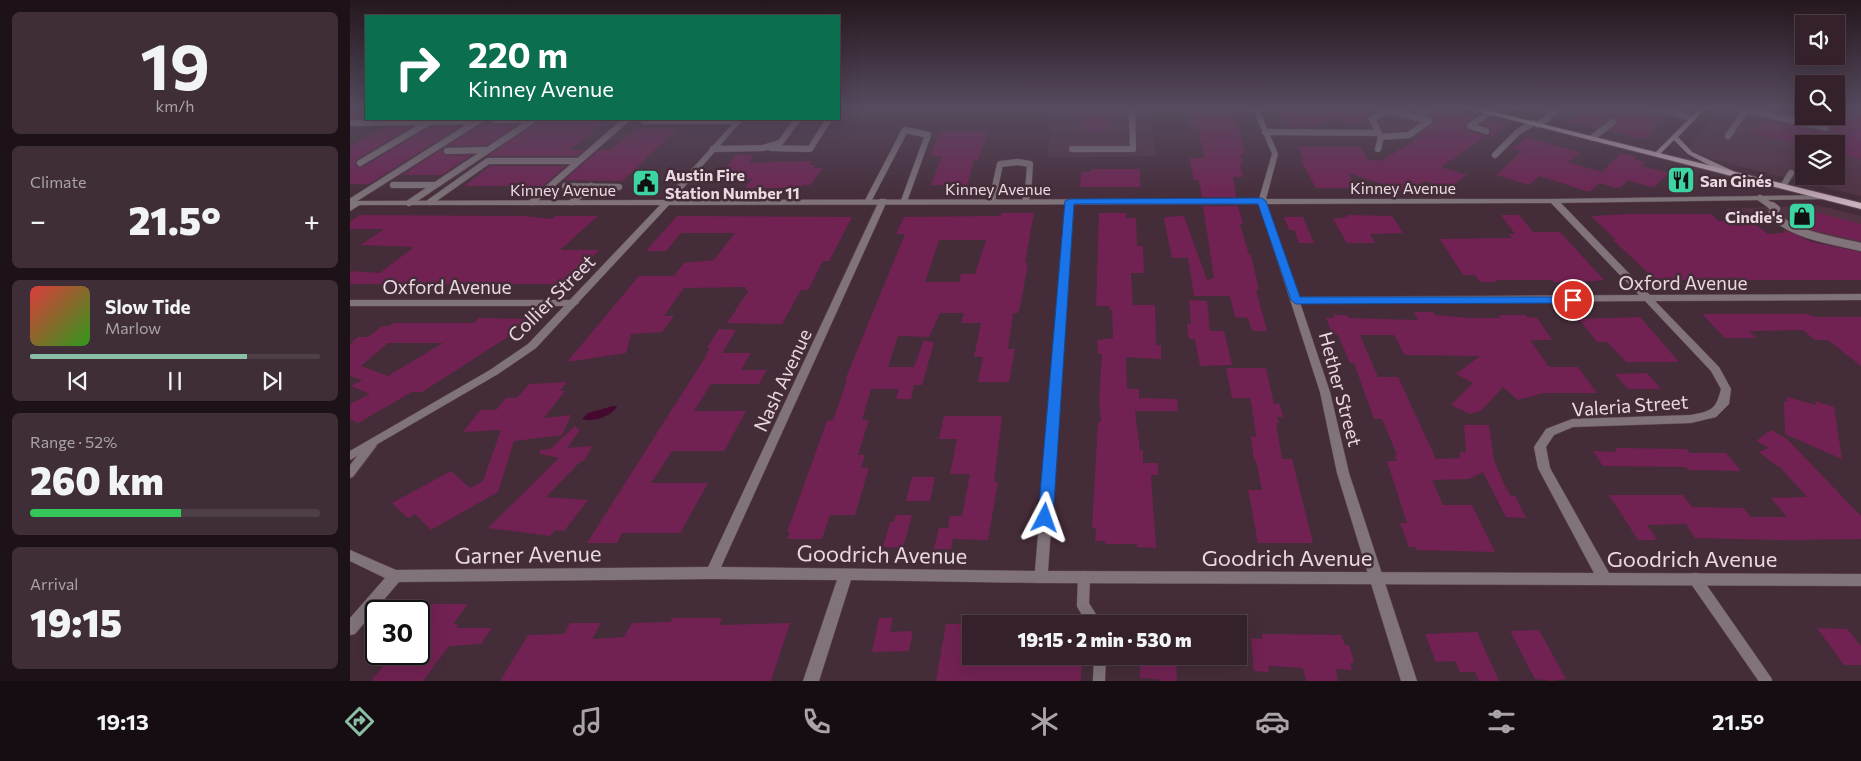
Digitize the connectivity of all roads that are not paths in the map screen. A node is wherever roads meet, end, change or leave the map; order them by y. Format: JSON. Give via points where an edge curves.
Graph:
{"nodes":[{"id":1,"x":397,"y":141,"type":"edge"},
{"id":2,"x":447,"y":141,"type":"edge"},
{"id":3,"x":502,"y":141,"type":"edge"},
{"id":4,"x":602,"y":141,"type":"edge"},
{"id":5,"x":720,"y":141,"type":"edge"},
{"id":6,"x":782,"y":141,"type":"edge"},
{"id":7,"x":815,"y":141,"type":"edge"},
{"id":8,"x":899,"y":141,"type":"edge"},
{"id":9,"x":926,"y":141,"type":"edge"},
{"id":10,"x":1133,"y":141,"type":"edge"},
{"id":11,"x":1269,"y":141,"type":"edge"},
{"id":12,"x":1379,"y":141,"type":"edge"},
{"id":13,"x":1509,"y":141,"type":"edge"},
{"id":14,"x":1603,"y":141,"type":"edge"},
{"id":15,"x":1669,"y":141,"type":"edge"},
{"id":16,"x":1678,"y":141,"type":"edge"},
{"id":17,"x":763,"y":148,"type":"junction"},
{"id":18,"x":713,"y":149,"type":"junction"},
{"id":19,"x":1072,"y":149,"type":"dead end"},
{"id":20,"x":1378,"y":149,"type":"dead end"},
{"id":21,"x":488,"y":150,"type":"junction"},
{"id":22,"x":447,"y":151,"type":"dead end"},
{"id":23,"x":1656,"y":154,"type":"junction"},
{"id":24,"x":1495,"y":155,"type":"dead end"},
{"id":25,"x":578,"y":161,"type":"junction"},
{"id":26,"x":360,"y":163,"type":"dead end"},
{"id":27,"x":1730,"y":173,"type":"junction"},
{"id":28,"x":1791,"y":173,"type":"dead end"},
{"id":29,"x":393,"y":185,"type":"dead end"},
{"id":30,"x":435,"y":185,"type":"junction"},
{"id":31,"x":565,"y":186,"type":"dead end"},
{"id":32,"x":591,"y":186,"type":"junction"},
{"id":33,"x":1783,"y":186,"type":"junction"},
{"id":34,"x":619,"y":187,"type":"dead end"},
{"id":35,"x":1825,"y":197,"type":"junction"},
{"id":36,"x":1760,"y":198,"type":"junction"},
{"id":37,"x":868,"y":201,"type":"junction"},
{"id":38,"x":883,"y":201,"type":"junction"},
{"id":39,"x":904,"y":201,"type":"junction"},
{"id":40,"x":992,"y":201,"type":"junction"},
{"id":41,"x":1025,"y":201,"type":"junction"},
{"id":42,"x":1070,"y":201,"type":"junction"},
{"id":43,"x":1262,"y":201,"type":"junction"},
{"id":44,"x":1554,"y":201,"type":"junction"},
{"id":45,"x":409,"y":202,"type":"junction"},
{"id":46,"x":430,"y":202,"type":"junction"},
{"id":47,"x":532,"y":202,"type":"junction"},
{"id":48,"x":572,"y":202,"type":"junction"},
{"id":49,"x":667,"y":202,"type":"junction"},
{"id":50,"x":353,"y":203,"type":"edge"},
{"id":51,"x":1861,"y":206,"type":"edge"},
{"id":52,"x":350,"y":208,"type":"edge"},
{"id":53,"x":1861,"y":247,"type":"edge"},
{"id":54,"x":1861,"y":297,"type":"edge"},
{"id":55,"x":1296,"y":300,"type":"junction"},
{"id":56,"x":1649,"y":300,"type":"junction"},
{"id":57,"x":350,"y":303,"type":"edge"},
{"id":58,"x":574,"y":303,"type":"junction"},
{"id":59,"x":372,"y":444,"type":"junction"},
{"id":60,"x":350,"y":456,"type":"edge"},
{"id":61,"x":350,"y":473,"type":"edge"},
{"id":62,"x":350,"y":555,"type":"edge"},
{"id":63,"x":712,"y":572,"type":"junction"},
{"id":64,"x":846,"y":575,"type":"junction"},
{"id":65,"x":394,"y":576,"type":"junction"},
{"id":66,"x":1041,"y":577,"type":"junction"},
{"id":67,"x":1084,"y":577,"type":"junction"},
{"id":68,"x":1604,"y":578,"type":"junction"},
{"id":69,"x":1696,"y":578,"type":"junction"},
{"id":70,"x":1378,"y":579,"type":"junction"},
{"id":71,"x":1861,"y":580,"type":"edge"},
{"id":72,"x":1089,"y":615,"type":"edge"},
{"id":73,"x":350,"y":629,"type":"edge"},
{"id":74,"x":1100,"y":665,"type":"edge"},
{"id":75,"x":811,"y":681,"type":"edge"},
{"id":76,"x":1099,"y":681,"type":"edge"},
{"id":77,"x":1409,"y":681,"type":"edge"},
{"id":78,"x":1766,"y":681,"type":"edge"}],
"edges":[{"from":1,"to":26,"type":"lane"},
{"from":2,"to":50,"type":"lane"},
{"from":3,"to":21,"type":"lane"},
{"from":4,"to":25,"type":"lane"},
{"from":5,"to":18,"type":"street","name":"Collier Street"},
{"from":6,"to":17,"type":"lane"},
{"from":7,"to":17,"type":"lane","via":[[810,149]]},
{"from":8,"to":37,"type":"lane"},
{"from":9,"to":39,"type":"lane"},
{"from":10,"to":19,"type":"lane","via":[[1133,149]]},
{"from":11,"to":43,"type":"street","via":[[1275,154]]},
{"from":12,"to":20,"type":"lane"},
{"from":13,"to":24,"type":"lane"},
{"from":14,"to":23,"type":"main road"},
{"from":15,"to":23,"type":"main road"},
{"from":16,"to":27,"type":"main road","via":[[1690,153]]},
{"from":17,"to":18,"type":"lane"},
{"from":18,"to":49,"type":"street","name":"Collier Street"},
{"from":21,"to":22,"type":"lane"},
{"from":21,"to":30,"type":"lane"},
{"from":23,"to":27,"type":"main road"},
{"from":25,"to":46,"type":"lane","via":[[488,161]]},
{"from":25,"to":47,"type":"lane"},
{"from":27,"to":33,"type":"main road"},
{"from":28,"to":33,"type":"lane"},
{"from":29,"to":30,"type":"lane"},
{"from":30,"to":45,"type":"lane"},
{"from":31,"to":32,"type":"lane"},
{"from":32,"to":34,"type":"lane"},
{"from":32,"to":48,"type":"lane"},
{"from":33,"to":35,"type":"main road"},
{"from":35,"to":36,"type":"street","name":"Kinney Avenue"},
{"from":35,"to":51,"type":"main road"},
{"from":36,"to":44,"type":"street","name":"Kinney Avenue"},
{"from":36,"to":53,"type":"lane","via":[[1776,209],[1772,214],[1776,219],[1789,226]]},
{"from":37,"to":38,"type":"street","name":"Kinney Avenue"},
{"from":37,"to":49,"type":"street","name":"Kinney Avenue"},
{"from":38,"to":39,"type":"street","name":"Kinney Avenue"},
{"from":38,"to":63,"type":"street","name":"Nash Avenue"},
{"from":39,"to":40,"type":"street","name":"Kinney Avenue"},
{"from":40,"to":41,"type":"street","name":"Kinney Avenue"},
{"from":40,"to":41,"type":"lane","via":[[1000,164],[1018,162],[1030,164]]},
{"from":41,"to":42,"type":"street","name":"Kinney Avenue"},
{"from":42,"to":43,"type":"street","name":"Kinney Avenue"},
{"from":42,"to":66,"type":"street"},
{"from":43,"to":44,"type":"street","name":"Kinney Avenue"},
{"from":43,"to":55,"type":"street","name":"Hether Street"},
{"from":44,"to":56,"type":"street","name":"Valeria Street"},
{"from":45,"to":46,"type":"street","name":"Kinney Avenue"},
{"from":45,"to":50,"type":"street","name":"Kinney Avenue"},
{"from":46,"to":47,"type":"street","name":"Kinney Avenue"},
{"from":47,"to":48,"type":"street","name":"Kinney Avenue"},
{"from":48,"to":49,"type":"street","name":"Kinney Avenue"},
{"from":49,"to":58,"type":"street","name":"Collier Street"},
{"from":50,"to":52,"type":"street"},
{"from":54,"to":56,"type":"street","name":"Oxford Avenue"},
{"from":55,"to":56,"type":"street","name":"Oxford Avenue"},
{"from":55,"to":70,"type":"street","name":"Hether Street","via":[[1325,392],[1344,473]]},
{"from":56,"to":68,"type":"street","name":"Valeria Street","via":[[1715,369],[1726,389],[1723,404],[1712,414],[1691,419],[1572,423],[1550,432],[1540,447],[1544,468]]},
{"from":57,"to":58,"type":"street","name":"Oxford Avenue"},
{"from":58,"to":59,"type":"street","name":"Collier Street","via":[[532,346]]},
{"from":59,"to":60,"type":"street","name":"Collier Street"},
{"from":59,"to":61,"type":"lane"},
{"from":62,"to":65,"type":"street","name":"Garner Avenue"},
{"from":63,"to":64,"type":"street","name":"Goodrich Avenue"},
{"from":63,"to":65,"type":"street","name":"Garner Avenue"},
{"from":64,"to":66,"type":"street","name":"Goodrich Avenue"},
{"from":64,"to":75,"type":"street"},
{"from":65,"to":73,"type":"street"},
{"from":66,"to":67,"type":"street","name":"Goodrich Avenue"},
{"from":67,"to":70,"type":"street","name":"Goodrich Avenue"},
{"from":67,"to":72,"type":"lane","via":[[1083,605]]},
{"from":68,"to":69,"type":"street","name":"Goodrich Avenue"},
{"from":68,"to":70,"type":"street","name":"Goodrich Avenue"},
{"from":69,"to":71,"type":"street","name":"Goodrich Avenue"},
{"from":69,"to":78,"type":"lane"},
{"from":70,"to":77,"type":"street","name":"Hether Street"},
{"from":74,"to":76,"type":"lane"}]}
